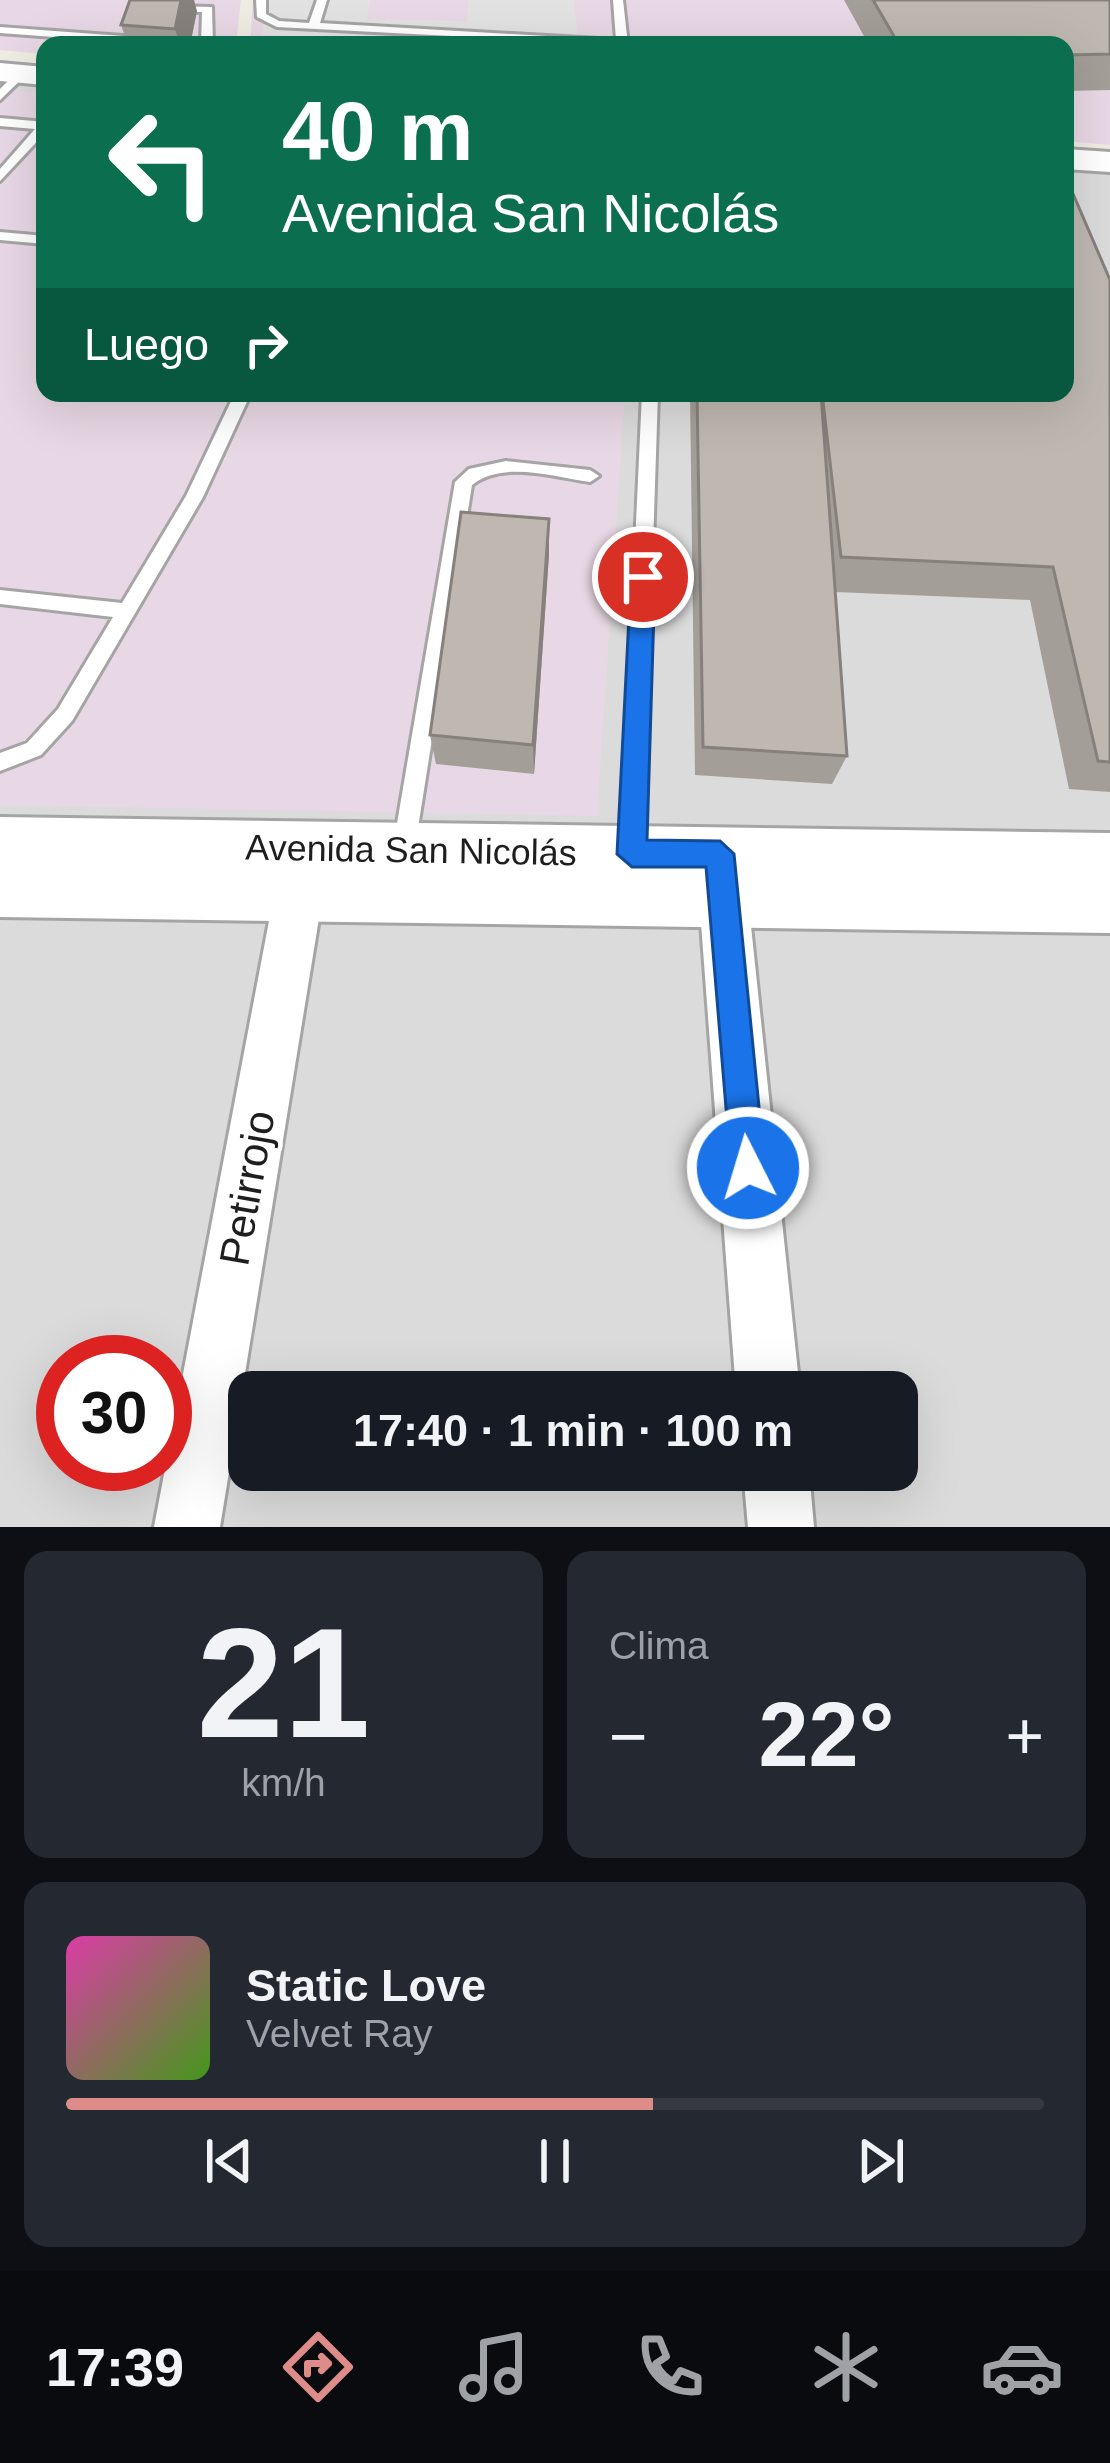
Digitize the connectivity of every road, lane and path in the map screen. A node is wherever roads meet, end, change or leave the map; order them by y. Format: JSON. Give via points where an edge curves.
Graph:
{"nodes":[{"id":1,"x":261,"y":0,"type":"edge"},
{"id":2,"x":322,"y":0,"type":"edge"},
{"id":3,"x":618,"y":0,"type":"edge"},
{"id":4,"x":223,"y":4,"type":"dead end"},
{"id":5,"x":150,"y":9,"type":"edge"},
{"id":6,"x":208,"y":9,"type":"junction"},
{"id":7,"x":314,"y":26,"type":"junction"},
{"id":8,"x":0,"y":31,"type":"edge"},
{"id":9,"x":124,"y":36,"type":"edge"},
{"id":10,"x":207,"y":36,"type":"edge"},
{"id":11,"x":476,"y":36,"type":"edge"},
{"id":12,"x":621,"y":36,"type":"edge"},
{"id":13,"x":0,"y":122,"type":"edge"},
{"id":14,"x":36,"y":125,"type":"edge"},
{"id":15,"x":36,"y":136,"type":"edge"},
{"id":16,"x":1074,"y":160,"type":"edge"},
{"id":17,"x":1110,"y":162,"type":"edge"},
{"id":18,"x":0,"y":176,"type":"edge"},
{"id":19,"x":0,"y":236,"type":"edge"},
{"id":20,"x":36,"y":239,"type":"edge"},
{"id":21,"x":239,"y":402,"type":"edge"},
{"id":22,"x":650,"y":402,"type":"edge"},
{"id":23,"x":590,"y":476,"type":"dead end"},
{"id":24,"x":0,"y":597,"type":"edge"},
{"id":25,"x":128,"y":611,"type":"junction"},
{"id":26,"x":0,"y":762,"type":"edge"},
{"id":27,"x":0,"y":843,"type":"edge"},
{"id":28,"x":1110,"y":859,"type":"edge"},
{"id":29,"x":303,"y":871,"type":"junction"},
{"id":30,"x":401,"y":872,"type":"junction"},
{"id":31,"x":631,"y":876,"type":"junction"},
{"id":32,"x":722,"y":877,"type":"junction"},
{"id":33,"x":0,"y":890,"type":"edge"},
{"id":34,"x":1110,"y":905,"type":"edge"},
{"id":35,"x":766,"y":1371,"type":"edge"},
{"id":36,"x":778,"y":1491,"type":"edge"},
{"id":37,"x":187,"y":1527,"type":"edge"},
{"id":38,"x":781,"y":1527,"type":"edge"}],
"edges":[{"from":1,"to":7,"type":"lane","via":[[266,20]]},
{"from":2,"to":7,"type":"lane"},
{"from":3,"to":12,"type":"lane"},
{"from":4,"to":6,"type":"lane"},
{"from":5,"to":6,"type":"lane"},
{"from":6,"to":10,"type":"lane"},
{"from":7,"to":11,"type":"lane"},
{"from":8,"to":9,"type":"lane"},
{"from":13,"to":14,"type":"lane"},
{"from":15,"to":18,"type":"lane"},
{"from":16,"to":17,"type":"street"},
{"from":19,"to":20,"type":"lane"},
{"from":21,"to":25,"type":"lane"},
{"from":22,"to":31,"type":"lane"},
{"from":23,"to":30,"type":"lane","via":[[498,468],[464,482]]},
{"from":24,"to":25,"type":"lane"},
{"from":25,"to":26,"type":"lane","via":[[49,736]]},
{"from":27,"to":29,"type":"street","name":"Avenida San Nicolás"},
{"from":28,"to":32,"type":"street","name":"Avenida San Nicolás"},
{"from":29,"to":30,"type":"street","name":"Avenida San Nicolás"},
{"from":29,"to":33,"type":"street","name":"Avenida San Nicolás"},
{"from":29,"to":37,"type":"street","name":"Petirrojo"},
{"from":30,"to":31,"type":"street","name":"Avenida San Nicolás"},
{"from":31,"to":32,"type":"street","name":"Avenida San Nicolás"},
{"from":32,"to":34,"type":"street","name":"Avenida San Nicolás"},
{"from":32,"to":35,"type":"street"},
{"from":36,"to":38,"type":"street"}]}
